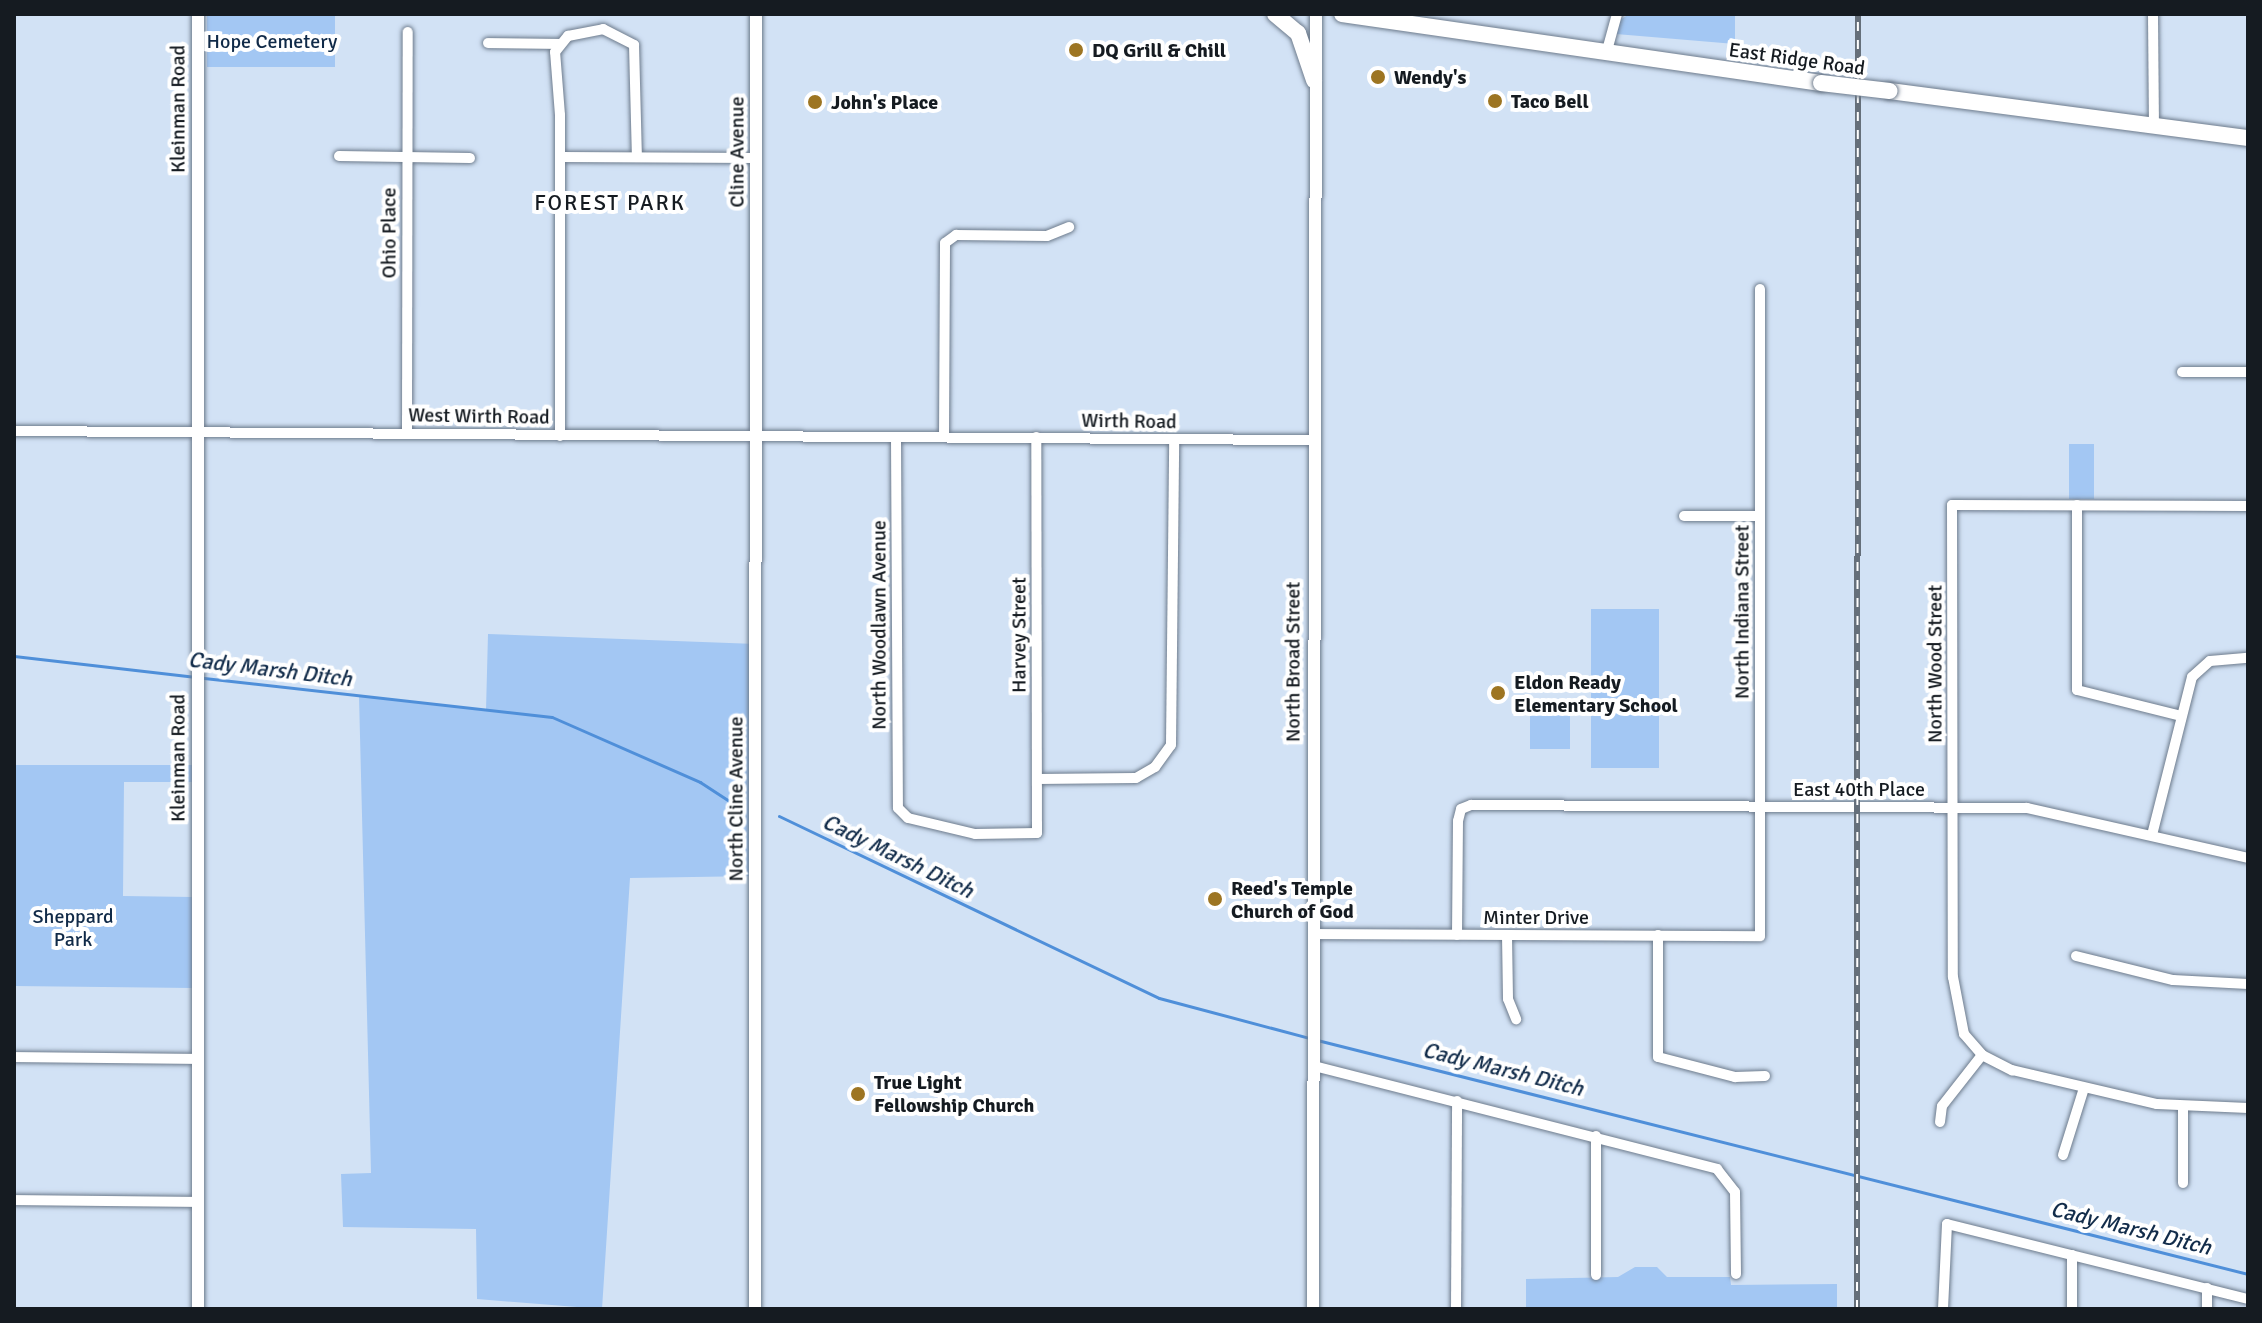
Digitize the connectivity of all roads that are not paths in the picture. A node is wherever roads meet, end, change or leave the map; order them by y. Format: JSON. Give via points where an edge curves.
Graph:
{"nodes":[{"id":1,"x":198,"y":14,"type":"edge"},
{"id":2,"x":756,"y":14,"type":"edge"},
{"id":3,"x":1275,"y":14,"type":"edge"},
{"id":4,"x":1316,"y":14,"type":"edge"},
{"id":5,"x":1342,"y":14,"type":"edge"},
{"id":6,"x":1617,"y":14,"type":"edge"},
{"id":7,"x":2153,"y":14,"type":"edge"},
{"id":8,"x":408,"y":32,"type":"dead end"},
{"id":9,"x":488,"y":43,"type":"dead end"},
{"id":10,"x":559,"y":44,"type":"junction"},
{"id":11,"x":1606,"y":54,"type":"junction"},
{"id":12,"x":1314,"y":80,"type":"junction"},
{"id":13,"x":2154,"y":126,"type":"junction"},
{"id":14,"x":2248,"y":138,"type":"edge"},
{"id":15,"x":339,"y":156,"type":"dead end"},
{"id":16,"x":408,"y":157,"type":"junction"},
{"id":17,"x":560,"y":157,"type":"junction"},
{"id":18,"x":637,"y":157,"type":"junction"},
{"id":19,"x":470,"y":158,"type":"dead end"},
{"id":20,"x":757,"y":158,"type":"junction"},
{"id":21,"x":1069,"y":227,"type":"dead end"},
{"id":22,"x":1760,"y":289,"type":"dead end"},
{"id":23,"x":757,"y":290,"type":"joint"},
{"id":24,"x":2182,"y":372,"type":"dead end"},
{"id":25,"x":2248,"y":372,"type":"edge"},
{"id":26,"x":14,"y":431,"type":"edge"},
{"id":27,"x":197,"y":433,"type":"junction"},
{"id":28,"x":407,"y":433,"type":"junction"},
{"id":29,"x":560,"y":436,"type":"junction"},
{"id":30,"x":757,"y":437,"type":"junction"},
{"id":31,"x":896,"y":437,"type":"junction"},
{"id":32,"x":944,"y":437,"type":"junction"},
{"id":33,"x":1036,"y":437,"type":"junction"},
{"id":34,"x":1174,"y":440,"type":"junction"},
{"id":35,"x":1313,"y":440,"type":"junction"},
{"id":36,"x":2077,"y":505,"type":"junction"},
{"id":37,"x":2248,"y":506,"type":"edge"},
{"id":38,"x":1684,"y":516,"type":"dead end"},
{"id":39,"x":1760,"y":516,"type":"junction"},
{"id":40,"x":2248,"y":658,"type":"edge"},
{"id":41,"x":2181,"y":716,"type":"junction"},
{"id":42,"x":1037,"y":779,"type":"junction"},
{"id":43,"x":1760,"y":807,"type":"junction"},
{"id":44,"x":1953,"y":808,"type":"junction"},
{"id":45,"x":1037,"y":833,"type":"joint"},
{"id":46,"x":2152,"y":835,"type":"junction"},
{"id":47,"x":2248,"y":858,"type":"edge"},
{"id":48,"x":1313,"y":934,"type":"junction"},
{"id":49,"x":1457,"y":935,"type":"junction"},
{"id":50,"x":1507,"y":935,"type":"junction"},
{"id":51,"x":1658,"y":935,"type":"junction"},
{"id":52,"x":1760,"y":936,"type":"joint"},
{"id":53,"x":2076,"y":956,"type":"dead end"},
{"id":54,"x":2248,"y":984,"type":"edge"},
{"id":55,"x":1516,"y":1019,"type":"dead end"},
{"id":56,"x":1982,"y":1055,"type":"junction"},
{"id":57,"x":14,"y":1057,"type":"edge"},
{"id":58,"x":199,"y":1059,"type":"junction"},
{"id":59,"x":1314,"y":1066,"type":"junction"},
{"id":60,"x":1765,"y":1076,"type":"dead end"},
{"id":61,"x":2084,"y":1088,"type":"junction"},
{"id":62,"x":1457,"y":1101,"type":"junction"},
{"id":63,"x":2183,"y":1107,"type":"junction"},
{"id":64,"x":2248,"y":1108,"type":"edge"},
{"id":65,"x":1940,"y":1122,"type":"dead end"},
{"id":66,"x":1596,"y":1136,"type":"junction"},
{"id":67,"x":2063,"y":1155,"type":"dead end"},
{"id":68,"x":2183,"y":1183,"type":"dead end"},
{"id":69,"x":14,"y":1200,"type":"edge"},
{"id":70,"x":198,"y":1202,"type":"junction"},
{"id":71,"x":2072,"y":1255,"type":"junction"},
{"id":72,"x":1736,"y":1274,"type":"dead end"},
{"id":73,"x":1596,"y":1275,"type":"dead end"},
{"id":74,"x":2207,"y":1288,"type":"junction"},
{"id":75,"x":2248,"y":1299,"type":"edge"},
{"id":76,"x":198,"y":1309,"type":"edge"},
{"id":77,"x":755,"y":1309,"type":"edge"},
{"id":78,"x":1313,"y":1309,"type":"edge"},
{"id":79,"x":1456,"y":1309,"type":"edge"},
{"id":80,"x":1943,"y":1309,"type":"edge"},
{"id":81,"x":2072,"y":1309,"type":"edge"},
{"id":82,"x":2207,"y":1309,"type":"edge"}],
"edges":[{"from":1,"to":27,"type":"street","name":"Kleinman Road"},
{"from":2,"to":20,"type":"street","name":"Cline Avenue"},
{"from":3,"to":12,"type":"main road","via":[[1298,33]]},
{"from":4,"to":12,"type":"street","name":"North Broad Street"},
{"from":5,"to":11,"type":"main road","name":"East Ridge Road"},
{"from":6,"to":11,"type":"street"},
{"from":7,"to":13,"type":"street"},
{"from":8,"to":16,"type":"street","name":"Ohio Place"},
{"from":9,"to":10,"type":"street"},
{"from":10,"to":17,"type":"street","via":[[555,85]]},
{"from":10,"to":18,"type":"street","via":[[593,28],[616,32],[634,45]]},
{"from":11,"to":13,"type":"main road","name":"East Ridge Road","bridge":true},
{"from":12,"to":35,"type":"street","name":"North Broad Street"},
{"from":13,"to":14,"type":"main road","name":"East Ridge Road"},
{"from":15,"to":16,"type":"street"},
{"from":16,"to":19,"type":"street"},
{"from":16,"to":28,"type":"street","name":"Ohio Place"},
{"from":17,"to":18,"type":"street"},
{"from":17,"to":29,"type":"street"},
{"from":18,"to":20,"type":"street"},
{"from":20,"to":23,"type":"street","name":"Cline Avenue"},
{"from":21,"to":32,"type":"street","via":[[1047,236],[956,235],[946,241]]},
{"from":22,"to":39,"type":"street","name":"North Indiana Street"},
{"from":23,"to":30,"type":"street","name":"North Cline Avenue"},
{"from":24,"to":25,"type":"street"},
{"from":26,"to":27,"type":"street","name":"West Wirth Road"},
{"from":27,"to":28,"type":"street","name":"West Wirth Road"},
{"from":27,"to":58,"type":"street","name":"Kleinman Road"},
{"from":28,"to":29,"type":"street","name":"West Wirth Road"},
{"from":29,"to":30,"type":"street","name":"West Wirth Road"},
{"from":30,"to":31,"type":"street","name":"West Wirth Road"},
{"from":30,"to":77,"type":"street","name":"North Cline Avenue"},
{"from":31,"to":32,"type":"street","name":"West Wirth Road"},
{"from":31,"to":45,"type":"street","name":"North Woodlawn Avenue","via":[[900,813],[968,833]]},
{"from":32,"to":33,"type":"street","name":"Wirth Road"},
{"from":33,"to":34,"type":"street","name":"Wirth Road"},
{"from":33,"to":42,"type":"street","name":"Harvey Street"},
{"from":34,"to":35,"type":"street","name":"Wirth Road"},
{"from":34,"to":42,"type":"street","via":[[1175,725],[1163,759],[1136,778]]},
{"from":35,"to":48,"type":"street","name":"North Broad Street"},
{"from":36,"to":37,"type":"street"},
{"from":36,"to":41,"type":"street","via":[[2077,690]]},
{"from":36,"to":44,"type":"street","name":"North Wood Street","via":[[1952,505]]},
{"from":38,"to":39,"type":"street"},
{"from":39,"to":43,"type":"street","name":"North Indiana Street"},
{"from":40,"to":41,"type":"street","via":[[2219,659],[2196,671]]},
{"from":41,"to":46,"type":"street"},
{"from":42,"to":45,"type":"street","name":"Harvey Street"},
{"from":43,"to":44,"type":"street","name":"East 40th Place"},
{"from":43,"to":49,"type":"street","name":"East 40th Place","via":[[1465,807],[1458,821]]},
{"from":43,"to":52,"type":"street","name":"North Indiana Street"},
{"from":44,"to":46,"type":"street","name":"East 40th Place","via":[[2048,811]]},
{"from":44,"to":56,"type":"street","name":"North Wood Street","via":[[1955,1007],[1964,1034]]},
{"from":46,"to":47,"type":"street","name":"East 40th Place"},
{"from":48,"to":49,"type":"street","name":"Minter Drive"},
{"from":48,"to":59,"type":"street","name":"North Broad Street"},
{"from":49,"to":50,"type":"street","name":"Minter Drive"},
{"from":50,"to":51,"type":"street","name":"Minter Drive"},
{"from":50,"to":55,"type":"street","via":[[1508,999]]},
{"from":51,"to":52,"type":"street","name":"Minter Drive"},
{"from":51,"to":60,"type":"street","via":[[1658,1057],[1735,1077]]},
{"from":53,"to":54,"type":"street","via":[[2173,980]]},
{"from":56,"to":61,"type":"street","via":[[2012,1070]]},
{"from":56,"to":65,"type":"street","via":[[1942,1106]]},
{"from":57,"to":58,"type":"street"},
{"from":58,"to":70,"type":"street","name":"Kleinman Road"},
{"from":59,"to":62,"type":"street"},
{"from":59,"to":78,"type":"street","name":"North Broad Street"},
{"from":61,"to":63,"type":"street"},
{"from":61,"to":67,"type":"street"},
{"from":62,"to":66,"type":"street"},
{"from":62,"to":79,"type":"street"},
{"from":63,"to":64,"type":"street"},
{"from":63,"to":68,"type":"street"},
{"from":66,"to":72,"type":"street","via":[[1698,1162],[1729,1179],[1736,1199]]},
{"from":66,"to":73,"type":"street"},
{"from":69,"to":70,"type":"street"},
{"from":70,"to":76,"type":"street","name":"Kleinman Road"},
{"from":71,"to":74,"type":"street"},
{"from":71,"to":80,"type":"street","via":[[1945,1225]]},
{"from":71,"to":81,"type":"street"},
{"from":74,"to":75,"type":"street"},
{"from":74,"to":82,"type":"street"}]}
